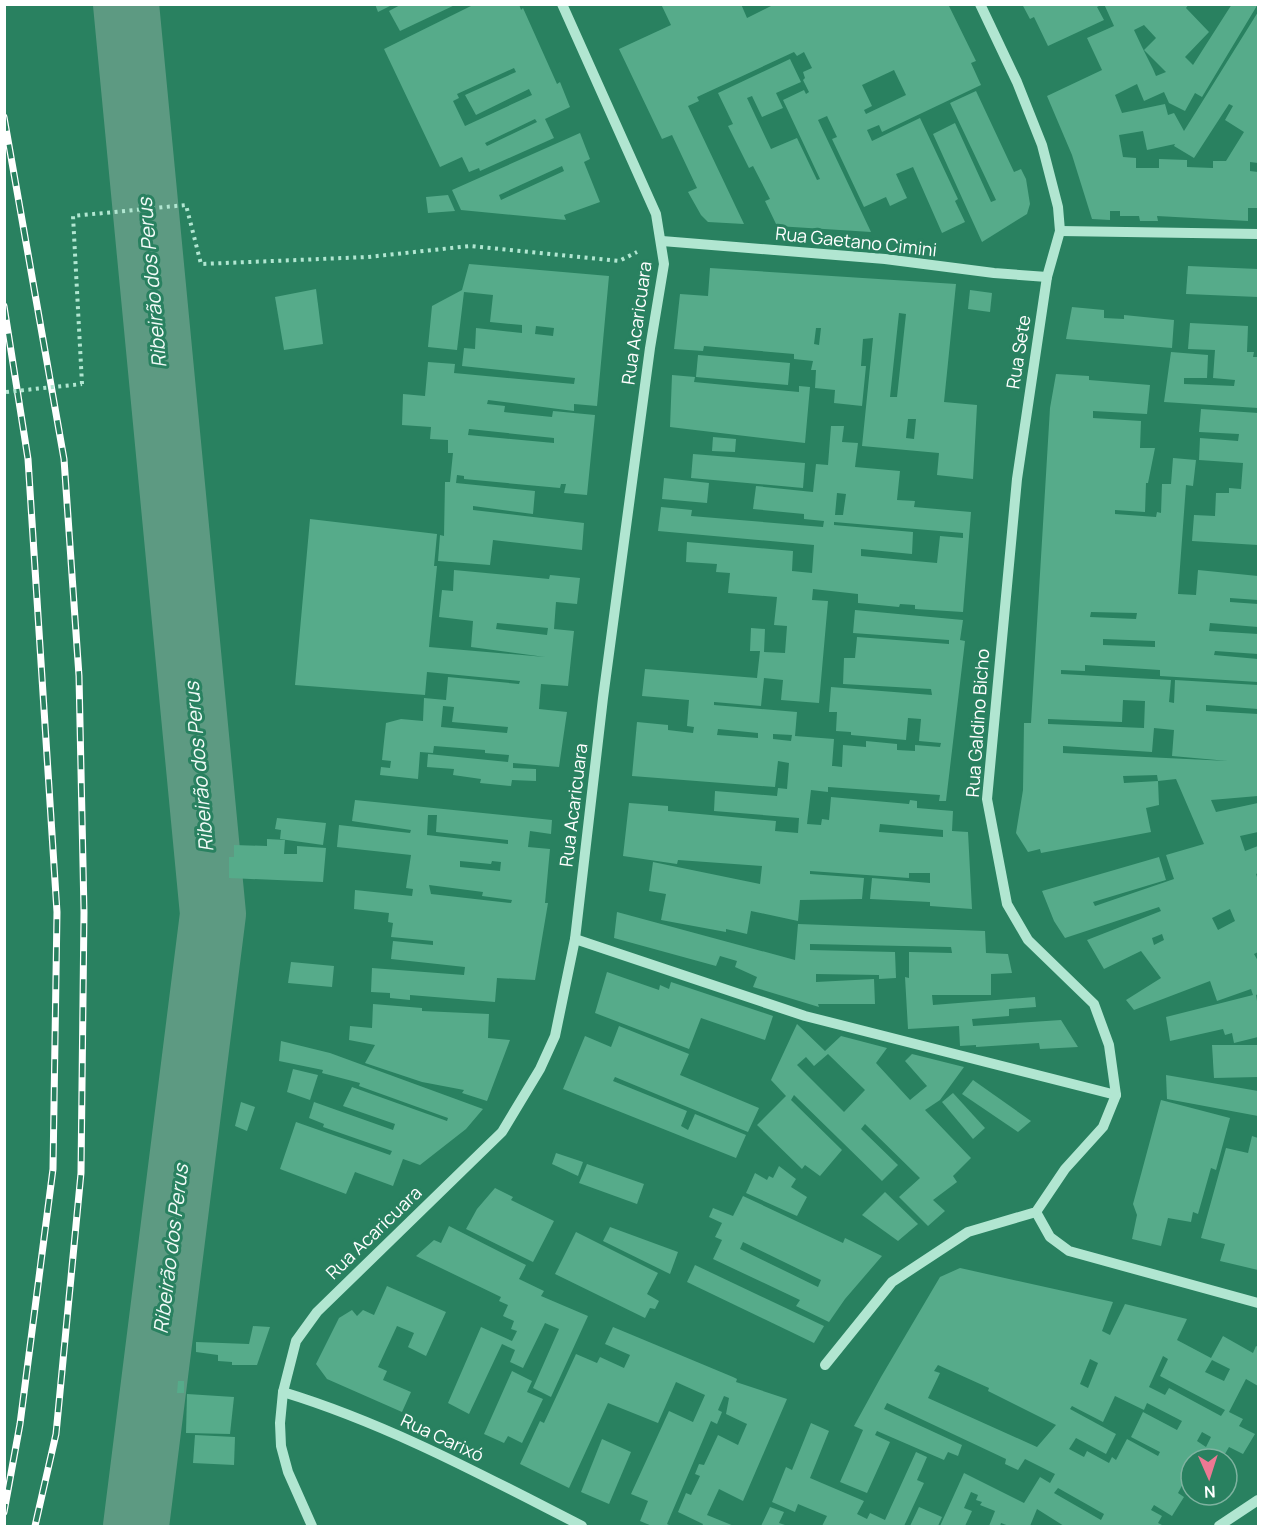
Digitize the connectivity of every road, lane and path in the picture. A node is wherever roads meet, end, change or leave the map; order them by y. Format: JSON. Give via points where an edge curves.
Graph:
{"nodes":[{"id":1,"x":562,"y":4,"type":"edge"},
{"id":2,"x":980,"y":4,"type":"edge"},
{"id":3,"x":1060,"y":231,"type":"junction"},
{"id":4,"x":1258,"y":234,"type":"edge"},
{"id":5,"x":662,"y":241,"type":"junction"},
{"id":6,"x":1047,"y":277,"type":"junction"},
{"id":7,"x":5,"y":392,"type":"edge"},
{"id":8,"x":1017,"y":479,"type":"joint"},
{"id":9,"x":575,"y":939,"type":"junction"},
{"id":10,"x":1116,"y":1095,"type":"junction"},
{"id":11,"x":1036,"y":1212,"type":"junction"},
{"id":12,"x":1258,"y":1303,"type":"edge"},
{"id":13,"x":825,"y":1365,"type":"dead end"},
{"id":14,"x":283,"y":1392,"type":"junction"},
{"id":15,"x":1258,"y":1500,"type":"edge"},
{"id":16,"x":312,"y":1527,"type":"edge"},
{"id":17,"x":582,"y":1527,"type":"edge"},
{"id":18,"x":1219,"y":1527,"type":"edge"}],
"edges":[{"from":1,"to":5,"type":"street","name":"Rua Acaricuara","via":[[656,214]]},
{"from":2,"to":3,"type":"street","via":[[1042,145]]},
{"from":3,"to":4,"type":"street"},
{"from":3,"to":6,"type":"street","name":"Rua Sete"},
{"from":5,"to":6,"type":"street","name":"Rua Gaetano Cimini"},
{"from":5,"to":7,"type":"path","bridge":true,"via":[[619,261],[470,246],[368,257],[201,264],[186,205],[73,216],[82,384]]},
{"from":5,"to":9,"type":"street","name":"Rua Acaricuara","via":[[664,264],[603,698]]},
{"from":6,"to":8,"type":"street","name":"Rua Sete"},
{"from":8,"to":10,"type":"street","name":"Rua Galdino Bicho","via":[[988,778],[994,845],[1007,904],[1028,940],[1094,1004],[1110,1045]]},
{"from":9,"to":10,"type":"street","via":[[805,1016]]},
{"from":9,"to":14,"type":"street","name":"Rua Acaricuara","via":[[555,1036],[502,1132],[317,1312],[296,1341]]},
{"from":10,"to":11,"type":"street","name":"Rua Galdino Bicho","via":[[1103,1127],[1065,1169]]},
{"from":11,"to":12,"type":"street","via":[[1050,1237],[1069,1251]]},
{"from":11,"to":13,"type":"street","via":[[968,1232],[892,1282]]},
{"from":14,"to":16,"type":"street","name":"Rua Acaricuara","via":[[281,1446]]},
{"from":14,"to":17,"type":"street","name":"Rua Carixó","via":[[332,1407],[435,1451]]},
{"from":15,"to":18,"type":"street"}]}
